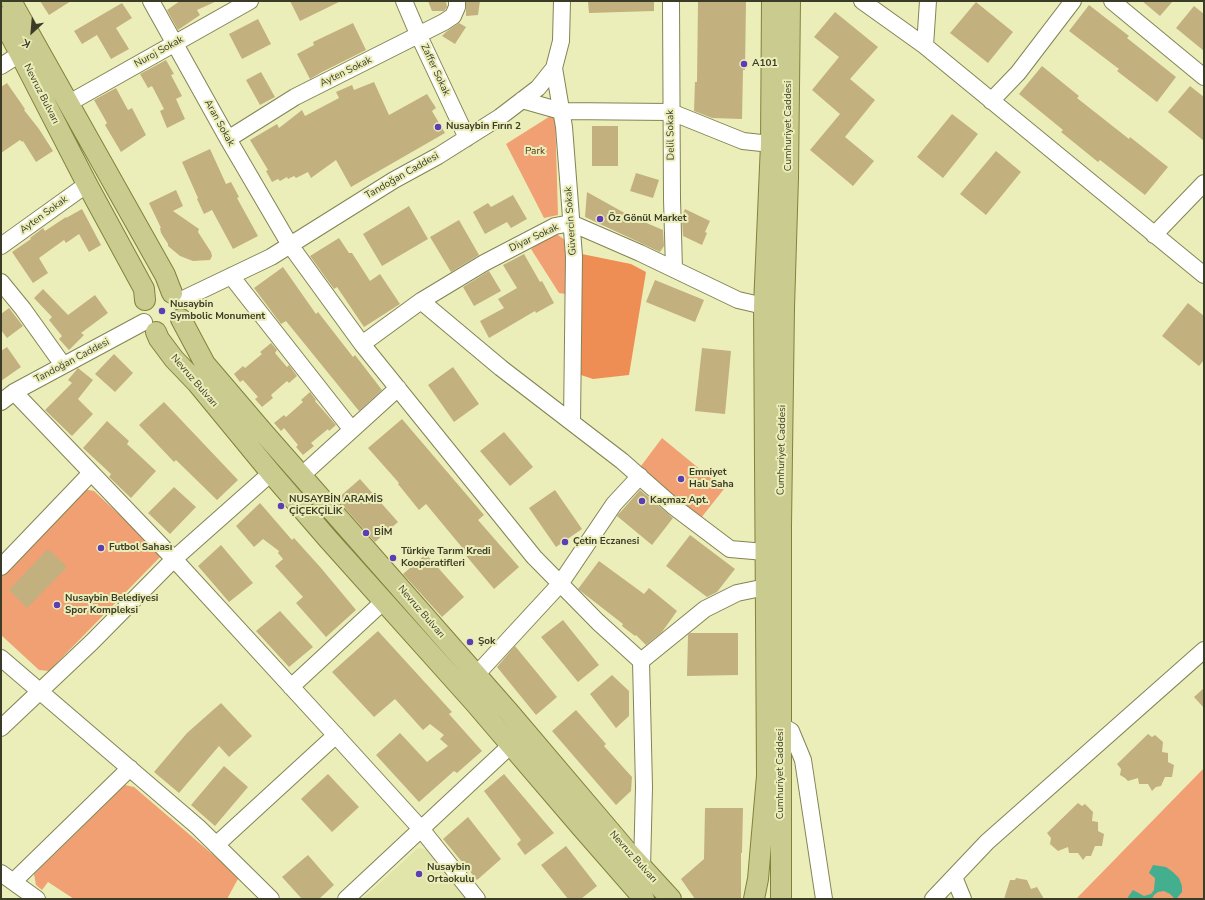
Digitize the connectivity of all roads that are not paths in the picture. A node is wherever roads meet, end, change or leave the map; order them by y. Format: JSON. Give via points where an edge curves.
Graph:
{"nodes":[{"id":1,"x":11,"y":1,"type":"edge"},
{"id":2,"x":151,"y":1,"type":"edge"},
{"id":3,"x":250,"y":1,"type":"edge"},
{"id":4,"x":404,"y":1,"type":"edge"},
{"id":5,"x":457,"y":1,"type":"edge"},
{"id":6,"x":562,"y":1,"type":"edge"},
{"id":7,"x":671,"y":1,"type":"edge"},
{"id":8,"x":772,"y":1,"type":"edge"},
{"id":9,"x":790,"y":1,"type":"edge"},
{"id":10,"x":862,"y":1,"type":"edge"},
{"id":11,"x":928,"y":1,"type":"edge"},
{"id":12,"x":1073,"y":1,"type":"edge"},
{"id":13,"x":1112,"y":1,"type":"edge"},
{"id":14,"x":1,"y":17,"type":"edge"},
{"id":15,"x":419,"y":36,"type":"junction"},
{"id":16,"x":174,"y":43,"type":"junction"},
{"id":17,"x":925,"y":46,"type":"junction"},
{"id":18,"x":20,"y":54,"type":"junction"},
{"id":19,"x":1,"y":66,"type":"edge"},
{"id":20,"x":554,"y":68,"type":"junction"},
{"id":21,"x":1204,"y":77,"type":"edge"},
{"id":22,"x":522,"y":100,"type":"junction"},
{"id":23,"x":991,"y":101,"type":"junction"},
{"id":24,"x":69,"y":103,"type":"junction"},
{"id":25,"x":561,"y":111,"type":"junction"},
{"id":26,"x":671,"y":112,"type":"junction"},
{"id":27,"x":467,"y":138,"type":"junction"},
{"id":28,"x":228,"y":139,"type":"junction"},
{"id":29,"x":771,"y":144,"type":"junction"},
{"id":30,"x":1204,"y":183,"type":"edge"},
{"id":31,"x":88,"y":186,"type":"junction"},
{"id":32,"x":571,"y":223,"type":"junction"},
{"id":33,"x":1154,"y":235,"type":"junction"},
{"id":34,"x":290,"y":245,"type":"junction"},
{"id":35,"x":1,"y":246,"type":"edge"},
{"id":36,"x":674,"y":269,"type":"junction"},
{"id":37,"x":1204,"y":275,"type":"edge"},
{"id":38,"x":231,"y":276,"type":"junction"},
{"id":39,"x":1,"y":282,"type":"edge"},
{"id":40,"x":144,"y":300,"type":"junction"},
{"id":41,"x":422,"y":301,"type":"junction"},
{"id":42,"x":178,"y":304,"type":"junction"},
{"id":43,"x":764,"y":306,"type":"junction"},
{"id":44,"x":150,"y":327,"type":"junction"},
{"id":45,"x":362,"y":344,"type":"junction"},
{"id":46,"x":63,"y":365,"type":"junction"},
{"id":47,"x":398,"y":388,"type":"junction"},
{"id":48,"x":7,"y":397,"type":"edge"},
{"id":49,"x":572,"y":422,"type":"junction"},
{"id":50,"x":352,"y":430,"type":"junction"},
{"id":51,"x":91,"y":473,"type":"junction"},
{"id":52,"x":271,"y":473,"type":"junction"},
{"id":53,"x":301,"y":476,"type":"junction"},
{"id":54,"x":640,"y":476,"type":"junction"},
{"id":55,"x":765,"y":552,"type":"junction"},
{"id":56,"x":174,"y":559,"type":"junction"},
{"id":57,"x":1,"y":568,"type":"edge"},
{"id":58,"x":560,"y":584,"type":"junction"},
{"id":59,"x":774,"y":588,"type":"junction"},
{"id":60,"x":384,"y":601,"type":"junction"},
{"id":61,"x":1204,"y":650,"type":"edge"},
{"id":62,"x":1,"y":658,"type":"edge"},
{"id":63,"x":641,"y":661,"type":"junction"},
{"id":64,"x":476,"y":675,"type":"junction"},
{"id":65,"x":292,"y":687,"type":"junction"},
{"id":66,"x":41,"y":692,"type":"junction"},
{"id":67,"x":782,"y":726,"type":"junction"},
{"id":68,"x":1,"y":728,"type":"edge"},
{"id":69,"x":336,"y":736,"type":"junction"},
{"id":70,"x":511,"y":745,"type":"junction"},
{"id":71,"x":130,"y":768,"type":"junction"},
{"id":72,"x":422,"y":830,"type":"junction"},
{"id":73,"x":216,"y":845,"type":"junction"},
{"id":74,"x":642,"y":868,"type":"junction"},
{"id":75,"x":7,"y":877,"type":"edge"},
{"id":76,"x":954,"y":877,"type":"junction"},
{"id":77,"x":37,"y":899,"type":"edge"},
{"id":78,"x":271,"y":899,"type":"edge"},
{"id":79,"x":346,"y":899,"type":"edge"},
{"id":80,"x":477,"y":899,"type":"edge"},
{"id":81,"x":644,"y":899,"type":"edge"},
{"id":82,"x":671,"y":899,"type":"edge"},
{"id":83,"x":754,"y":899,"type":"edge"},
{"id":84,"x":781,"y":899,"type":"edge"},
{"id":85,"x":824,"y":899,"type":"edge"},
{"id":86,"x":933,"y":899,"type":"edge"},
{"id":87,"x":963,"y":899,"type":"edge"}],
"edges":[{"from":1,"to":24,"type":"main road","name":"Nevruz Bulvarı"},
{"from":2,"to":16,"type":"street","name":"Aran Sokak"},
{"from":3,"to":16,"type":"street","name":"Nuroj Sokak"},
{"from":4,"to":15,"type":"street","name":"Zaffer Sokak"},
{"from":5,"to":15,"type":"street","name":"Ayten Sokak","via":[[453,16]]},
{"from":6,"to":20,"type":"street","name":"Tandoğan Caddesi","via":[[561,41]]},
{"from":7,"to":26,"type":"street","name":"Delil Sokak"},
{"from":8,"to":29,"type":"main road"},
{"from":9,"to":59,"type":"main road","name":"Cumhuriyet Caddesi","via":[[781,510]]},
{"from":10,"to":17,"type":"street"},
{"from":11,"to":17,"type":"street"},
{"from":12,"to":23,"type":"street","via":[[1018,73]]},
{"from":13,"to":21,"type":"street"},
{"from":14,"to":18,"type":"main road","name":"Nevruz Bulvarı"},
{"from":15,"to":27,"type":"street","name":"Zaffer Sokak"},
{"from":15,"to":28,"type":"street","name":"Ayten Sokak","via":[[295,97]]},
{"from":16,"to":24,"type":"street","name":"Nuroj Sokak"},
{"from":16,"to":28,"type":"street","name":"Aran Sokak"},
{"from":17,"to":23,"type":"street"},
{"from":18,"to":19,"type":"street"},
{"from":18,"to":31,"type":"main road","name":"Nevruz Bulvarı"},
{"from":20,"to":22,"type":"street","name":"Tandoğan Caddesi","via":[[538,88]]},
{"from":20,"to":25,"type":"street","name":"Güvercin Sokak"},
{"from":22,"to":25,"type":"street"},
{"from":22,"to":27,"type":"street","name":"Tandoğan Caddesi","via":[[500,118]]},
{"from":23,"to":33,"type":"street"},
{"from":24,"to":42,"type":"main road","name":"Nevruz Bulvarı"},
{"from":25,"to":26,"type":"street"},
{"from":25,"to":32,"type":"street","name":"Güvercin Sokak"},
{"from":26,"to":29,"type":"street","via":[[743,141]]},
{"from":26,"to":36,"type":"street","name":"Delil Sokak"},
{"from":27,"to":34,"type":"street","name":"Tandoğan Caddesi"},
{"from":28,"to":34,"type":"street","name":"Aran Sokak"},
{"from":29,"to":43,"type":"main road"},
{"from":30,"to":33,"type":"street"},
{"from":31,"to":35,"type":"street","name":"Ayten Sokak"},
{"from":31,"to":40,"type":"main road","name":"Nevruz Bulvarı","via":[[144,289]]},
{"from":32,"to":36,"type":"street","name":"Diyar Sokak"},
{"from":32,"to":41,"type":"street","name":"Diyar Sokak","via":[[555,226],[484,263]]},
{"from":32,"to":49,"type":"street","name":"Güvercin Sokak","via":[[574,256]]},
{"from":33,"to":37,"type":"street"},
{"from":34,"to":38,"type":"street","name":"Tandoğan Caddesi"},
{"from":34,"to":45,"type":"street","name":"Aran Sokak"},
{"from":36,"to":43,"type":"street","name":"Diyar Sokak","via":[[738,300]]},
{"from":38,"to":42,"type":"street","name":"Tandoğan Caddesi"},
{"from":38,"to":50,"type":"street"},
{"from":39,"to":46,"type":"street"},
{"from":40,"to":42,"type":"main road","via":[[152,293],[166,291]]},
{"from":40,"to":44,"type":"main road","via":[[142,317]]},
{"from":41,"to":45,"type":"street","name":"Diyar Sokak"},
{"from":41,"to":49,"type":"street"},
{"from":42,"to":44,"type":"main road","via":[[175,328],[163,332]]},
{"from":42,"to":53,"type":"main road","name":"Nevruz Bulvarı","via":[[205,364]]},
{"from":43,"to":55,"type":"main road"},
{"from":44,"to":46,"type":"street","name":"Tandoğan Caddesi"},
{"from":44,"to":52,"type":"main road","name":"Nevruz Bulvarı"},
{"from":45,"to":47,"type":"street","name":"Aran Sokak"},
{"from":46,"to":48,"type":"street","name":"Tandoğan Caddesi"},
{"from":47,"to":50,"type":"street"},
{"from":47,"to":58,"type":"street","name":"Aran Sokak","via":[[534,557]]},
{"from":48,"to":51,"type":"street"},
{"from":49,"to":54,"type":"street"},
{"from":50,"to":53,"type":"street"},
{"from":51,"to":56,"type":"street"},
{"from":51,"to":57,"type":"street"},
{"from":52,"to":56,"type":"street"},
{"from":52,"to":60,"type":"main road","name":"Nevruz Bulvarı"},
{"from":53,"to":64,"type":"main road","name":"Nevruz Bulvarı"},
{"from":54,"to":55,"type":"street","via":[[673,506],[730,549]]},
{"from":54,"to":58,"type":"street","via":[[614,504]]},
{"from":55,"to":59,"type":"main road"},
{"from":56,"to":65,"type":"street"},
{"from":56,"to":66,"type":"street"},
{"from":58,"to":63,"type":"street","name":"Aran Sokak"},
{"from":58,"to":64,"type":"street"},
{"from":59,"to":63,"type":"street","via":[[738,593],[705,610]]},
{"from":59,"to":67,"type":"main road","name":"Cumhuriyet Caddesi"},
{"from":59,"to":83,"type":"main road","via":[[767,776]]},
{"from":60,"to":65,"type":"street"},
{"from":60,"to":70,"type":"main road","name":"Nevruz Bulvarı"},
{"from":61,"to":76,"type":"street","via":[[987,842]]},
{"from":62,"to":66,"type":"street"},
{"from":63,"to":74,"type":"street","via":[[644,787]]},
{"from":64,"to":74,"type":"main road","name":"Nevruz Bulvarı"},
{"from":65,"to":69,"type":"street"},
{"from":66,"to":68,"type":"street"},
{"from":66,"to":71,"type":"street"},
{"from":67,"to":84,"type":"main road","name":"Cumhuriyet Caddesi"},
{"from":67,"to":85,"type":"street","via":[[791,731],[802,760]]},
{"from":69,"to":72,"type":"street"},
{"from":69,"to":73,"type":"street"},
{"from":70,"to":72,"type":"street"},
{"from":70,"to":81,"type":"main road","name":"Nevruz Bulvarı"},
{"from":71,"to":73,"type":"street"},
{"from":71,"to":75,"type":"street"},
{"from":72,"to":79,"type":"street"},
{"from":72,"to":80,"type":"street"},
{"from":73,"to":78,"type":"street"},
{"from":74,"to":82,"type":"main road","name":"Nevruz Bulvarı"},
{"from":75,"to":77,"type":"street"},
{"from":76,"to":86,"type":"street"},
{"from":76,"to":87,"type":"street"}]}
